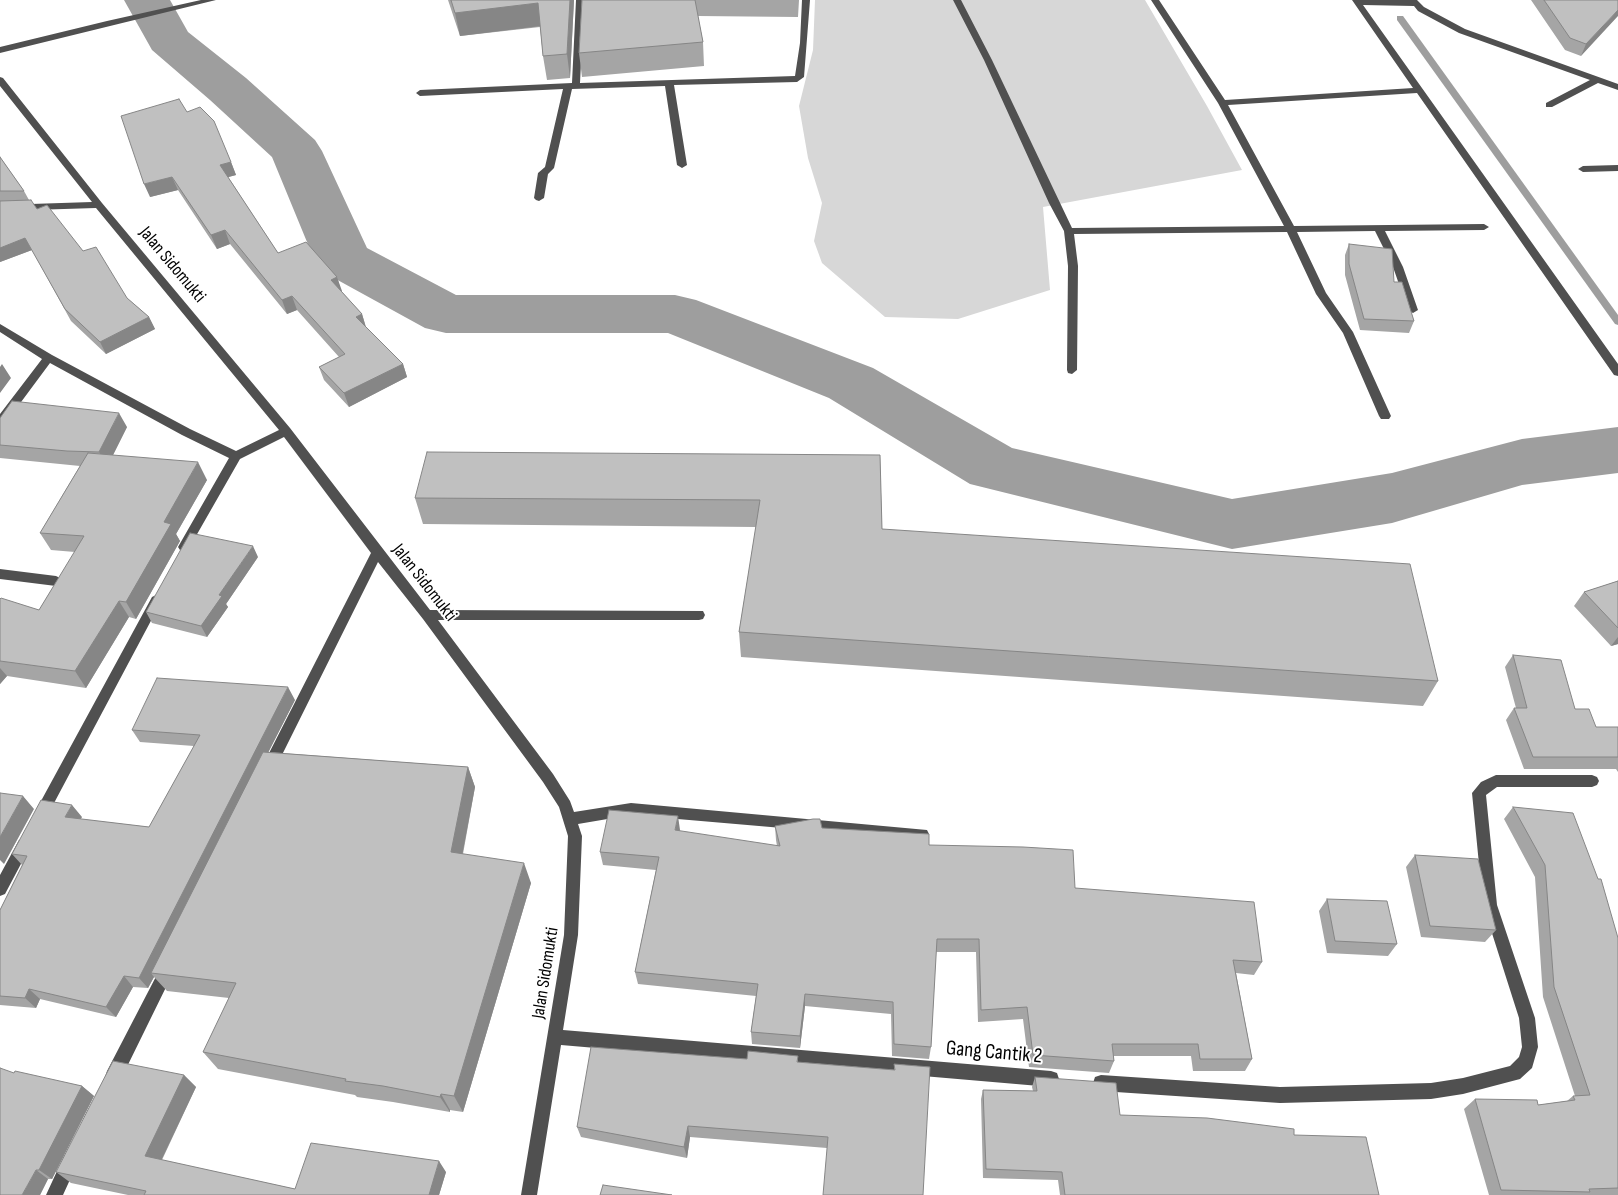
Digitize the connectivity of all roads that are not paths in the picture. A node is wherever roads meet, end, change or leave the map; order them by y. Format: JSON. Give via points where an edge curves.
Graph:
{"nodes":[{"id":1,"x":212,"y":0,"type":"edge"},
{"id":2,"x":580,"y":0,"type":"edge"},
{"id":3,"x":806,"y":0,"type":"edge"},
{"id":4,"x":957,"y":0,"type":"edge"},
{"id":5,"x":1156,"y":0,"type":"edge"},
{"id":6,"x":1356,"y":1,"type":"edge"},
{"id":7,"x":1414,"y":2,"type":"edge"},
{"id":8,"x":0,"y":50,"type":"edge"},
{"id":9,"x":0,"y":80,"type":"edge"},
{"id":10,"x":1597,"y":80,"type":"junction"},
{"id":11,"x":669,"y":82,"type":"junction"},
{"id":12,"x":572,"y":86,"type":"junction"},
{"id":13,"x":1618,"y":87,"type":"edge"},
{"id":14,"x":1419,"y":90,"type":"junction"},
{"id":15,"x":420,"y":93,"type":"dead end"},
{"id":16,"x":1222,"y":104,"type":"junction"},
{"id":17,"x":1549,"y":105,"type":"dead end"},
{"id":18,"x":682,"y":165,"type":"dead end"},
{"id":19,"x":1618,"y":168,"type":"edge"},
{"id":20,"x":1583,"y":169,"type":"dead end"},
{"id":21,"x":539,"y":198,"type":"dead end"},
{"id":22,"x":99,"y":204,"type":"junction"},
{"id":23,"x":0,"y":208,"type":"edge"},
{"id":24,"x":1484,"y":227,"type":"dead end"},
{"id":25,"x":1379,"y":229,"type":"junction"},
{"id":26,"x":1291,"y":230,"type":"junction"},
{"id":27,"x":1069,"y":231,"type":"junction"},
{"id":28,"x":1413,"y":310,"type":"edge"},
{"id":29,"x":0,"y":327,"type":"edge"},
{"id":30,"x":48,"y":358,"type":"junction"},
{"id":31,"x":1072,"y":370,"type":"dead end"},
{"id":32,"x":1618,"y":372,"type":"edge"},
{"id":33,"x":1385,"y":416,"type":"dead end"},
{"id":34,"x":0,"y":422,"type":"edge"},
{"id":35,"x":286,"y":431,"type":"junction"},
{"id":36,"x":236,"y":456,"type":"junction"},
{"id":37,"x":377,"y":552,"type":"junction"},
{"id":38,"x":180,"y":556,"type":"edge"},
{"id":39,"x":0,"y":574,"type":"edge"},
{"id":40,"x":56,"y":582,"type":"edge"},
{"id":41,"x":162,"y":588,"type":"edge"},
{"id":42,"x":427,"y":615,"type":"junction"},
{"id":43,"x":699,"y":615,"type":"dead end"},
{"id":44,"x":1592,"y":781,"type":"dead end"},
{"id":45,"x":261,"y":783,"type":"edge"},
{"id":46,"x":570,"y":820,"type":"junction"},
{"id":47,"x":922,"y":834,"type":"edge"},
{"id":48,"x":0,"y":889,"type":"edge"},
{"id":49,"x":173,"y":958,"type":"edge"},
{"id":50,"x":554,"y":1037,"type":"junction"},
{"id":51,"x":1069,"y":1080,"type":"edge"},
{"id":52,"x":1088,"y":1082,"type":"edge"},
{"id":53,"x":107,"y":1090,"type":"edge"},
{"id":54,"x":76,"y":1151,"type":"edge"},
{"id":55,"x":54,"y":1195,"type":"edge"},
{"id":56,"x":530,"y":1195,"type":"edge"}],
"edges":[{"from":1,"to":8,"type":"street"},
{"from":2,"to":12,"type":"street"},
{"from":3,"to":11,"type":"street","via":[[800,77],[791,80]]},
{"from":4,"to":27,"type":"street"},
{"from":5,"to":16,"type":"street"},
{"from":6,"to":7,"type":"street"},
{"from":6,"to":14,"type":"street"},
{"from":7,"to":10,"type":"street","via":[[1462,30]]},
{"from":9,"to":22,"type":"street","name":"Jalan Sidomukti"},
{"from":10,"to":13,"type":"street"},
{"from":10,"to":17,"type":"street"},
{"from":11,"to":12,"type":"street"},
{"from":11,"to":18,"type":"street"},
{"from":12,"to":15,"type":"street"},
{"from":12,"to":21,"type":"street","via":[[548,168],[543,172]]},
{"from":14,"to":16,"type":"street"},
{"from":14,"to":32,"type":"street"},
{"from":16,"to":26,"type":"street"},
{"from":19,"to":20,"type":"street"},
{"from":22,"to":23,"type":"street"},
{"from":22,"to":35,"type":"street","name":"Jalan Sidomukti"},
{"from":24,"to":25,"type":"street"},
{"from":25,"to":26,"type":"street"},
{"from":25,"to":28,"type":"street","via":[[1398,267]]},
{"from":26,"to":27,"type":"street"},
{"from":26,"to":33,"type":"street","via":[[1321,294],[1348,332]]},
{"from":27,"to":31,"type":"street","via":[[1073,266]]},
{"from":29,"to":30,"type":"street"},
{"from":30,"to":34,"type":"street"},
{"from":30,"to":36,"type":"street"},
{"from":35,"to":36,"type":"street"},
{"from":35,"to":37,"type":"street","name":"Jalan Sidomukti"},
{"from":36,"to":38,"type":"street"},
{"from":37,"to":42,"type":"street","name":"Jalan Sidomukti"},
{"from":37,"to":45,"type":"street"},
{"from":39,"to":40,"type":"street"},
{"from":41,"to":48,"type":"street"},
{"from":42,"to":43,"type":"street"},
{"from":42,"to":46,"type":"street","name":"Jalan Sidomukti","via":[[548,778],[565,805]]},
{"from":44,"to":52,"type":"street","via":[[1496,781],[1479,793],[1490,905],[1526,1018],[1530,1047],[1526,1062],[1514,1073],[1482,1083],[1431,1091],[1280,1095]]},
{"from":46,"to":47,"type":"street","via":[[631,809]]},
{"from":46,"to":50,"type":"street","name":"Jalan Sidomukti","via":[[575,836],[571,935]]},
{"from":49,"to":53,"type":"street"},
{"from":50,"to":51,"type":"street","name":"Gang Cantik 2"},
{"from":50,"to":56,"type":"street","name":"Jalan Sidomukti"},
{"from":54,"to":55,"type":"street"}]}
